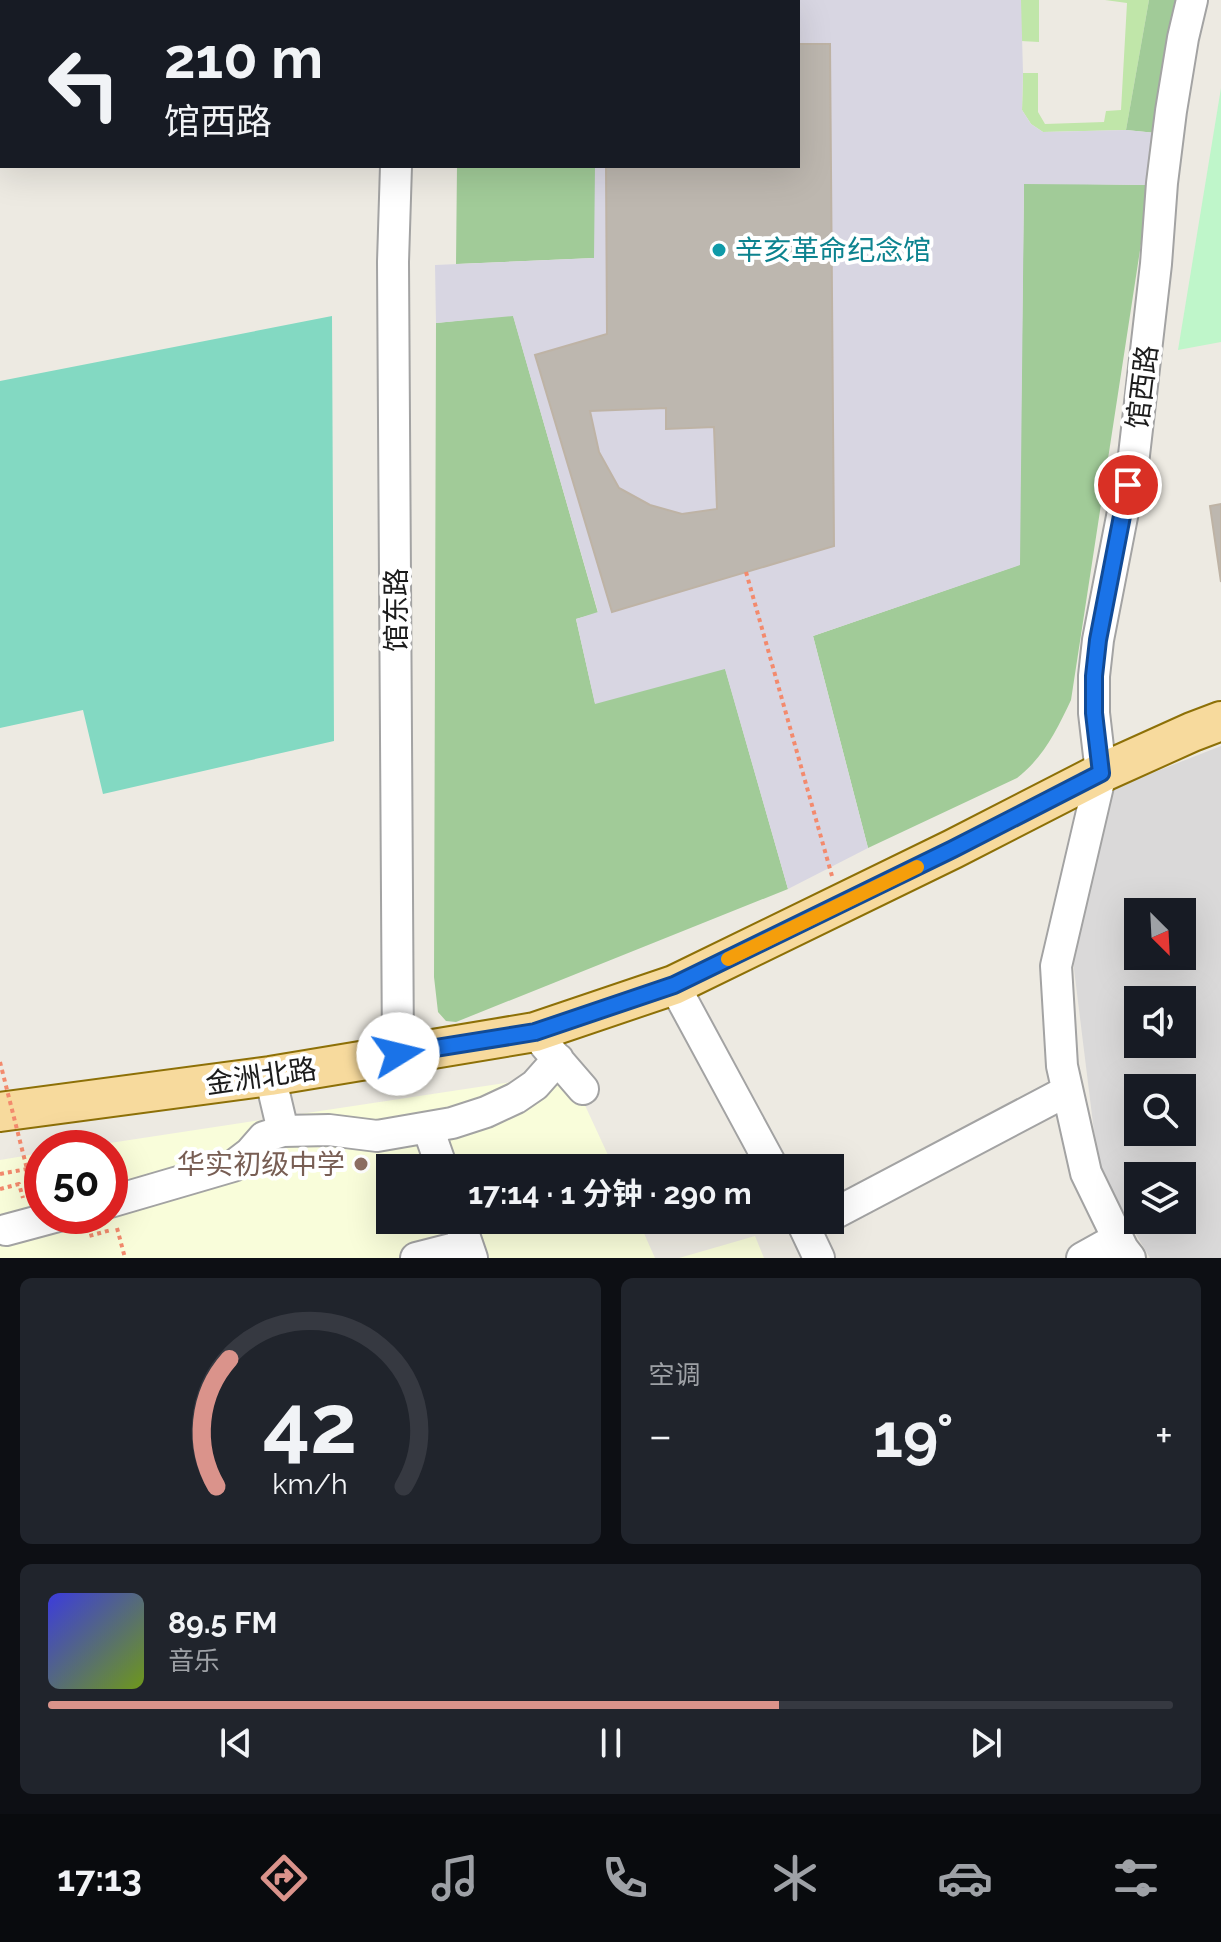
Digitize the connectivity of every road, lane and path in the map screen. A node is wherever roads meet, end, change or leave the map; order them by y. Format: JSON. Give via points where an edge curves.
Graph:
{"nodes":[{"id":1,"x":1192,"y":0,"type":"edge"},
{"id":2,"x":396,"y":168,"type":"edge"},
{"id":3,"x":746,"y":572,"type":"dead end"},
{"id":4,"x":1221,"y":721,"type":"edge"},
{"id":5,"x":1101,"y":773,"type":"junction"},
{"id":6,"x":840,"y":905,"type":"junction"},
{"id":7,"x":674,"y":985,"type":"junction"},
{"id":8,"x":546,"y":1046,"type":"junction"},
{"id":9,"x":398,"y":1054,"type":"junction"},
{"id":10,"x":0,"y":1062,"type":"edge"},
{"id":11,"x":2,"y":1070,"type":"edge"},
{"id":12,"x":270,"y":1076,"type":"junction"},
{"id":13,"x":583,"y":1089,"type":"dead end"},
{"id":14,"x":1067,"y":1091,"type":"junction"},
{"id":15,"x":0,"y":1112,"type":"edge"},
{"id":16,"x":428,"y":1128,"type":"junction"},
{"id":17,"x":283,"y":1131,"type":"junction"},
{"id":18,"x":437,"y":1154,"type":"edge"},
{"id":19,"x":765,"y":1154,"type":"edge"},
{"id":20,"x":0,"y":1174,"type":"edge"},
{"id":21,"x":19,"y":1184,"type":"dead end"},
{"id":22,"x":0,"y":1189,"type":"edge"},
{"id":23,"x":844,"y":1206,"type":"edge"},
{"id":24,"x":128,"y":1209,"type":"edge"},
{"id":25,"x":24,"y":1225,"type":"edge"},
{"id":26,"x":6,"y":1230,"type":"dead end"},
{"id":27,"x":118,"y":1234,"type":"edge"},
{"id":28,"x":816,"y":1234,"type":"edge"},
{"id":29,"x":466,"y":1241,"type":"edge"},
{"id":30,"x":1124,"y":1248,"type":"edge"},
{"id":31,"x":125,"y":1258,"type":"edge"},
{"id":32,"x":416,"y":1258,"type":"edge"},
{"id":33,"x":819,"y":1258,"type":"edge"},
{"id":34,"x":1082,"y":1258,"type":"edge"}],
"edges":[{"from":1,"to":5,"type":"street","name":"馆西路","via":[[1171,111],[1134,455],[1098,640],[1094,713]]},
{"from":2,"to":9,"type":"street","name":"馆东路"},
{"from":3,"to":6,"type":"path"},
{"from":4,"to":5,"type":"main road","name":"金洲北路"},
{"from":5,"to":6,"type":"main road","name":"金洲北路"},
{"from":5,"to":14,"type":"street","name":"馆西路","via":[[1056,966]]},
{"from":6,"to":7,"type":"main road","name":"金洲北路"},
{"from":7,"to":8,"type":"main road","name":"金洲北路"},
{"from":7,"to":19,"type":"street"},
{"from":8,"to":9,"type":"main road","name":"金洲北路"},
{"from":8,"to":13,"type":"street"},
{"from":8,"to":16,"type":"street","via":[[535,1085],[486,1112]]},
{"from":9,"to":12,"type":"main road","name":"金洲北路"},
{"from":10,"to":11,"type":"path"},
{"from":11,"to":20,"type":"path","bridge":true,"via":[[27,1169]]},
{"from":12,"to":15,"type":"main road","name":"金洲北路"},
{"from":12,"to":17,"type":"street"},
{"from":14,"to":23,"type":"street"},
{"from":14,"to":30,"type":"street","name":"馆西路","via":[[1086,1173]]},
{"from":16,"to":17,"type":"street","via":[[377,1136]]},
{"from":16,"to":18,"type":"street"},
{"from":17,"to":24,"type":"street","via":[[264,1137],[233,1166]]},
{"from":21,"to":22,"type":"path"},
{"from":25,"to":26,"type":"street"},
{"from":27,"to":31,"type":"path"},
{"from":28,"to":33,"type":"street"},
{"from":29,"to":32,"type":"street"},
{"from":30,"to":34,"type":"street"}]}
